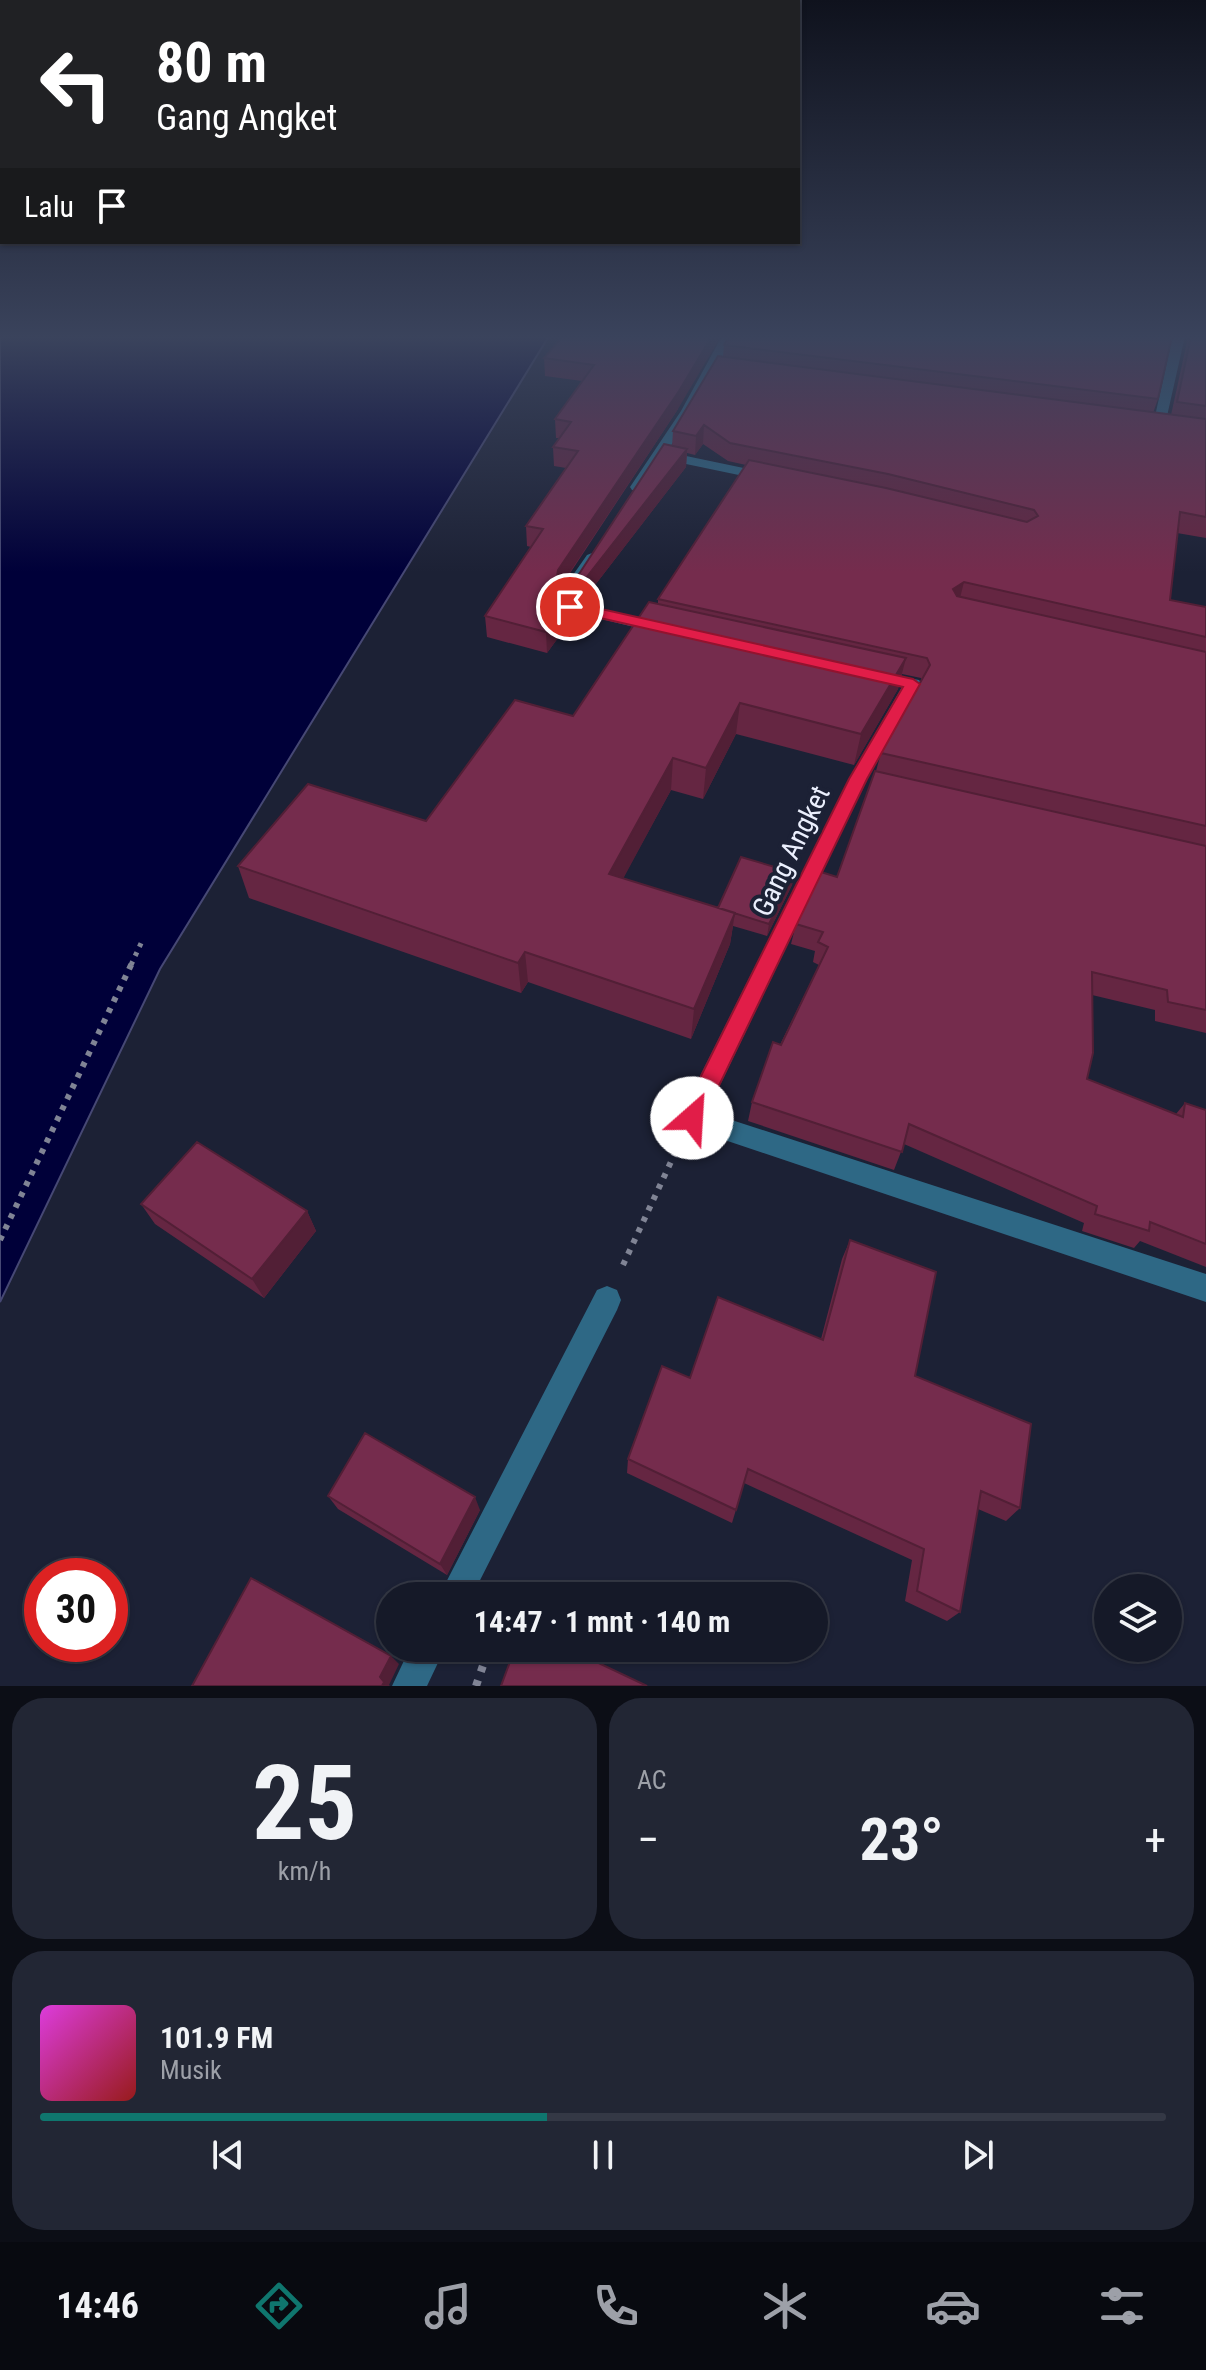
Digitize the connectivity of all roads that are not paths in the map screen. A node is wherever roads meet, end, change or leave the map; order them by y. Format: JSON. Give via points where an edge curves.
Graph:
{"nodes":[{"id":1,"x":684,"y":415,"type":"edge"},
{"id":2,"x":1161,"y":415,"type":"edge"},
{"id":3,"x":1145,"y":423,"type":"edge"},
{"id":4,"x":1159,"y":425,"type":"junction"},
{"id":5,"x":1175,"y":427,"type":"edge"},
{"id":6,"x":657,"y":454,"type":"junction"},
{"id":7,"x":787,"y":481,"type":"edge"},
{"id":8,"x":627,"y":505,"type":"edge"},
{"id":9,"x":603,"y":541,"type":"edge"},
{"id":10,"x":683,"y":633,"type":"edge"},
{"id":11,"x":851,"y":671,"type":"edge"},
{"id":12,"x":1206,"y":1288,"type":"edge"},
{"id":13,"x":607,"y":1300,"type":"dead end"},
{"id":14,"x":462,"y":1582,"type":"edge"},
{"id":15,"x":421,"y":1662,"type":"edge"},
{"id":16,"x":409,"y":1686,"type":"edge"}],
"edges":[{"from":1,"to":6,"type":"street"},
{"from":2,"to":4,"type":"street"},
{"from":3,"to":4,"type":"street"},
{"from":4,"to":5,"type":"street"},
{"from":6,"to":7,"type":"street"},
{"from":6,"to":8,"type":"street"},
{"from":9,"to":10,"type":"street","via":[[569,592],[570,607]]},
{"from":11,"to":12,"type":"street","name":"Gang Angket","via":[[913,684],[692,1118]]},
{"from":13,"to":14,"type":"street"},
{"from":15,"to":16,"type":"street"}]}
